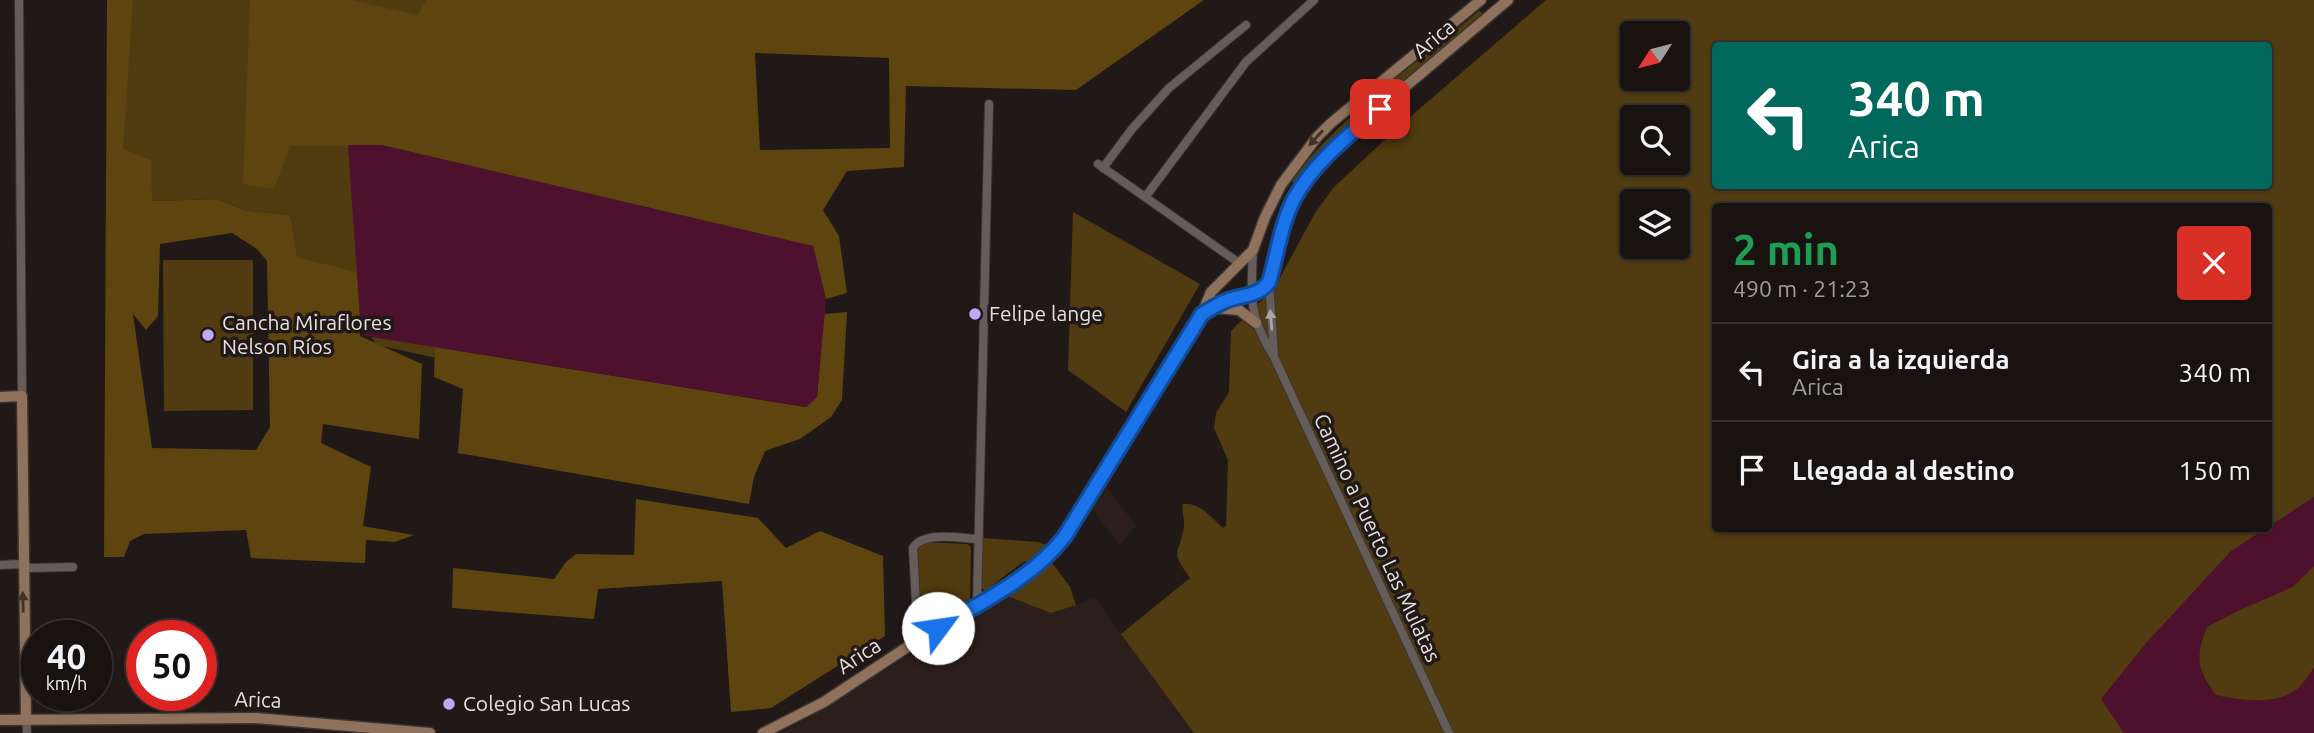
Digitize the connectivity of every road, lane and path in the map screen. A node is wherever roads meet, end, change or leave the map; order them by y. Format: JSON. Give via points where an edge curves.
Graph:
{"nodes":[{"id":1,"x":19,"y":0,"type":"edge"},
{"id":2,"x":1314,"y":0,"type":"edge"},
{"id":3,"x":1481,"y":0,"type":"edge"},
{"id":4,"x":1508,"y":0,"type":"edge"},
{"id":5,"x":1246,"y":25,"type":"dead end"},
{"id":6,"x":989,"y":104,"type":"dead end"},
{"id":7,"x":1146,"y":196,"type":"junction"},
{"id":8,"x":1253,"y":250,"type":"junction"},
{"id":9,"x":1239,"y":263,"type":"junction"},
{"id":10,"x":1269,"y":282,"type":"junction"},
{"id":11,"x":1252,"y":294,"type":"junction"},
{"id":12,"x":1206,"y":311,"type":"junction"},
{"id":13,"x":1256,"y":323,"type":"junction"},
{"id":14,"x":1274,"y":357,"type":"junction"},
{"id":15,"x":22,"y":396,"type":"junction"},
{"id":16,"x":0,"y":397,"type":"edge"},
{"id":17,"x":977,"y":539,"type":"junction"},
{"id":18,"x":23,"y":564,"type":"junction"},
{"id":19,"x":0,"y":565,"type":"edge"},
{"id":20,"x":73,"y":567,"type":"dead end"},
{"id":21,"x":977,"y":605,"type":"junction"},
{"id":22,"x":918,"y":640,"type":"junction"},
{"id":23,"x":26,"y":719,"type":"junction"},
{"id":24,"x":0,"y":720,"type":"edge"},
{"id":25,"x":27,"y":733,"type":"edge"},
{"id":26,"x":430,"y":733,"type":"edge"},
{"id":27,"x":763,"y":733,"type":"edge"},
{"id":28,"x":1449,"y":733,"type":"edge"}],
"edges":[{"from":1,"to":15,"type":"street"},
{"from":2,"to":7,"type":"street","via":[[1246,62]]},
{"from":3,"to":8,"type":"main road","name":"Arica","one_way":true,"via":[[1317,137],[1281,185]]},
{"from":4,"to":10,"type":"main road","name":"Arica","via":[[1322,160],[1294,199]]},
{"from":5,"to":7,"type":"street","via":[[1169,88],[1101,166]]},
{"from":6,"to":17,"type":"street"},
{"from":7,"to":9,"type":"street"},
{"from":8,"to":9,"type":"main road","name":"Arica"},
{"from":8,"to":11,"type":"street","name":"Camino a Puerto Las Mulatas"},
{"from":9,"to":12,"type":"main road","name":"Arica","via":[[1211,292]]},
{"from":10,"to":11,"type":"main road"},
{"from":14,"to":10,"type":"street","name":"Camino a Puerto Las Mulatas","one_way":true},
{"from":11,"to":12,"type":"main road"},
{"from":11,"to":13,"type":"street","name":"Camino a Puerto Las Mulatas"},
{"from":12,"to":13,"type":"main road","via":[[1239,310]]},
{"from":12,"to":21,"type":"main road","name":"Arica","via":[[1051,554]]},
{"from":13,"to":14,"type":"street","name":"Camino a Puerto Las Mulatas"},
{"from":14,"to":28,"type":"street","name":"Camino a Puerto Las Mulatas"},
{"from":15,"to":16,"type":"main road"},
{"from":15,"to":18,"type":"main road"},
{"from":17,"to":21,"type":"street"},
{"from":17,"to":22,"type":"street","via":[[926,537],[915,543]]},
{"from":18,"to":19,"type":"street"},
{"from":18,"to":20,"type":"street","via":[[30,568]]},
{"from":23,"to":18,"type":"main road","one_way":true},
{"from":21,"to":22,"type":"main road","name":"Arica"},
{"from":22,"to":27,"type":"main road","name":"Arica","via":[[824,702]]},
{"from":23,"to":24,"type":"main road","name":"Arica"},
{"from":23,"to":25,"type":"street"},
{"from":23,"to":26,"type":"main road","name":"Arica","via":[[256,718]]}]}
